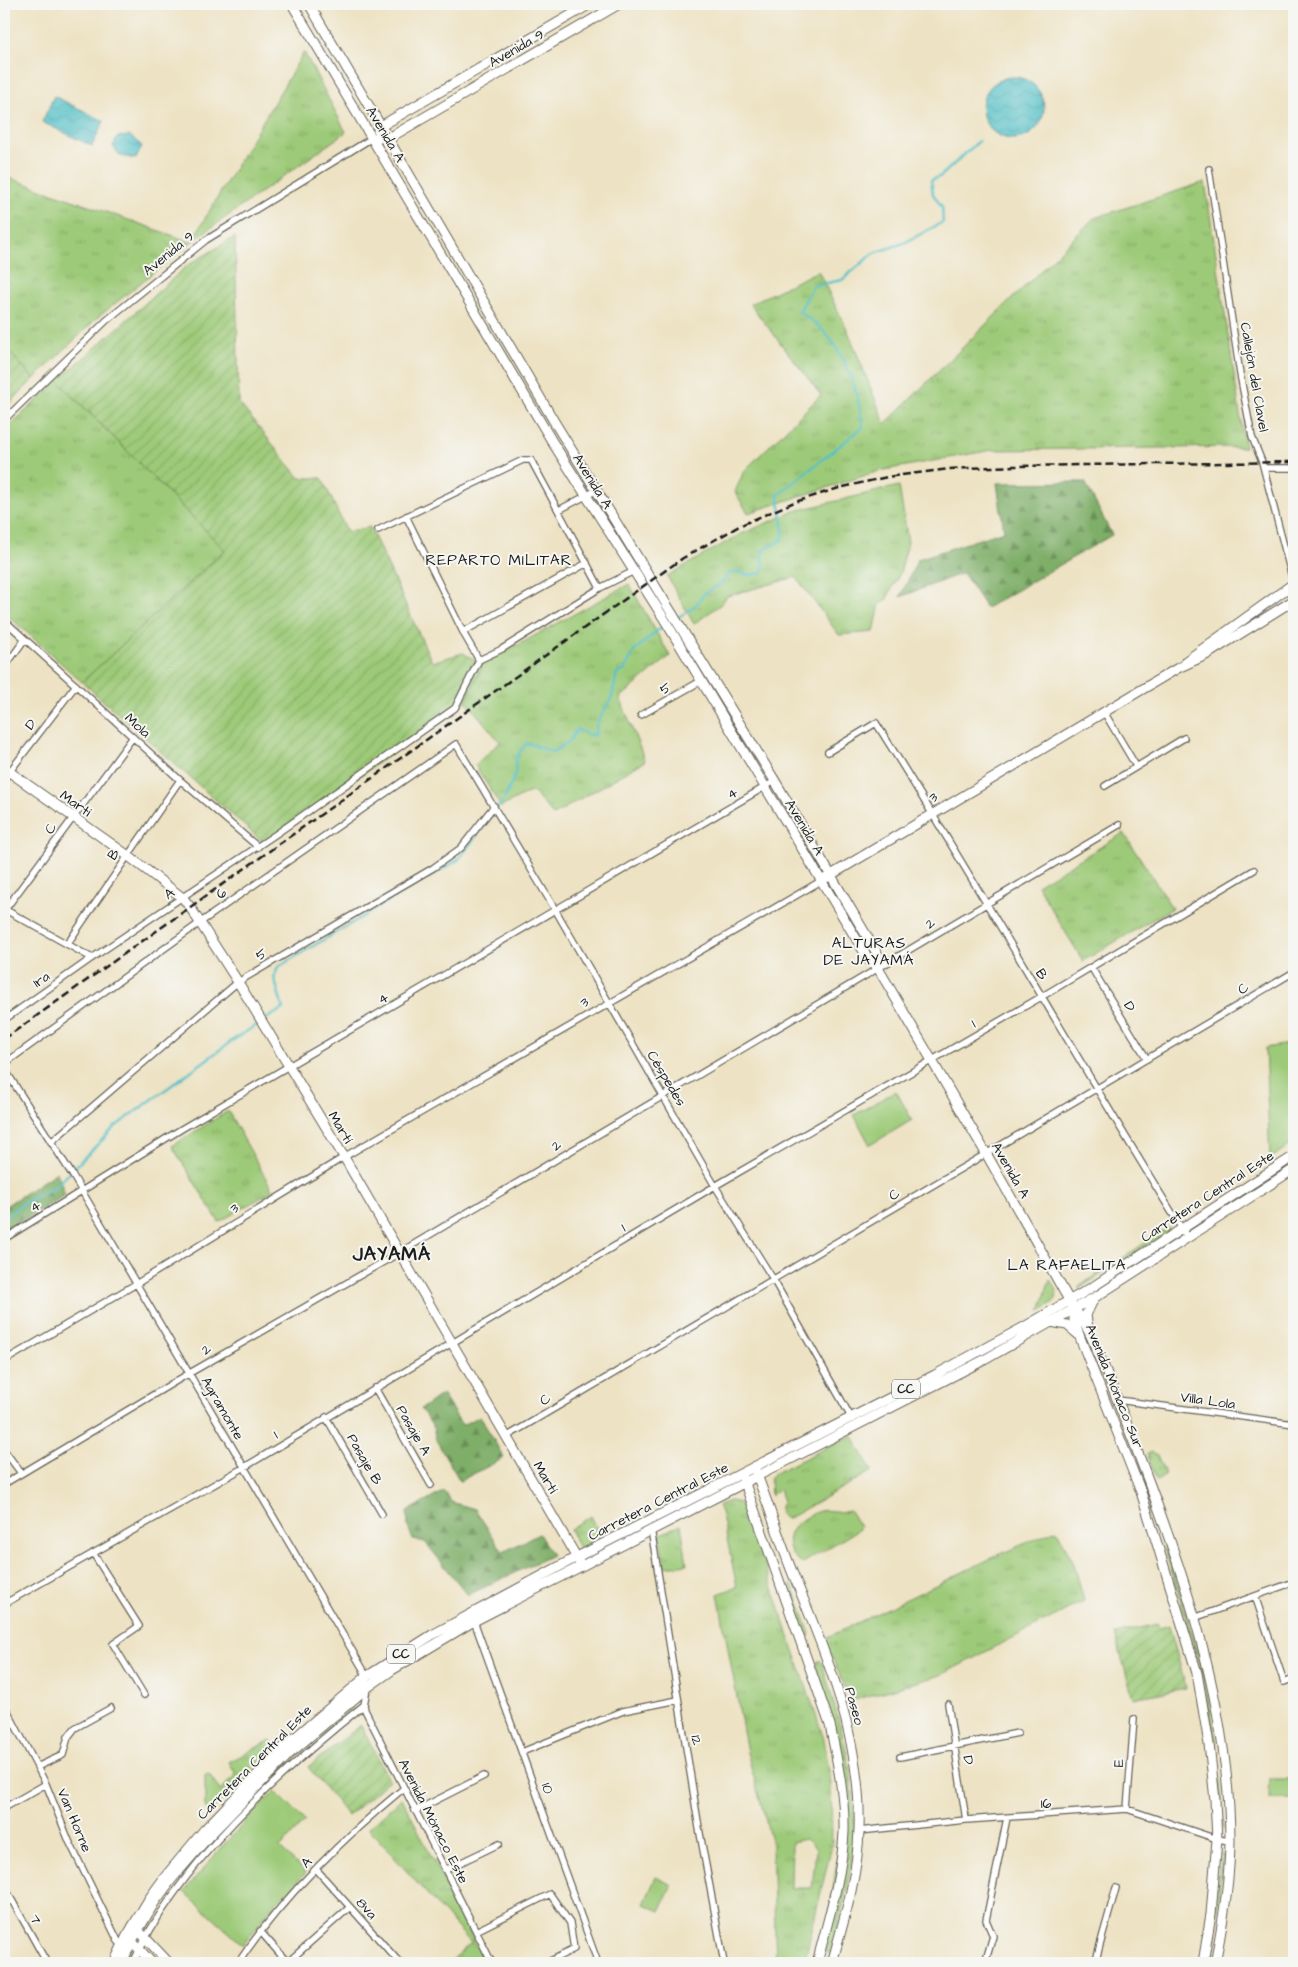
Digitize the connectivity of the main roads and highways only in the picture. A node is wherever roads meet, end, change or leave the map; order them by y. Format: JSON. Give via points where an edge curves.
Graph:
{"nodes":[{"id":1,"x":309,"y":4,"type":"edge"},
{"id":2,"x":590,"y":4,"type":"edge"},
{"id":3,"x":619,"y":4,"type":"edge"},
{"id":4,"x":295,"y":6,"type":"edge"},
{"id":5,"x":381,"y":126,"type":"junction"},
{"id":6,"x":372,"y":138,"type":"junction"},
{"id":7,"x":389,"y":138,"type":"junction"},
{"id":8,"x":1294,"y":585,"type":"edge"},
{"id":9,"x":1294,"y":600,"type":"edge"},
{"id":10,"x":1178,"y":668,"type":"junction"},
{"id":11,"x":5,"y":773,"type":"edge"},
{"id":12,"x":830,"y":876,"type":"junction"},
{"id":13,"x":821,"y":881,"type":"junction"},
{"id":14,"x":855,"y":917,"type":"junction"},
{"id":15,"x":846,"y":922,"type":"junction"},
{"id":16,"x":878,"y":968,"type":"junction"},
{"id":17,"x":1294,"y":1156,"type":"edge"},
{"id":18,"x":1294,"y":1169,"type":"edge"},
{"id":19,"x":1097,"y":1296,"type":"junction"},
{"id":20,"x":1072,"y":1305,"type":"junction"},
{"id":21,"x":1051,"y":1322,"type":"junction"},
{"id":22,"x":1088,"y":1328,"type":"junction"},
{"id":23,"x":1079,"y":1335,"type":"junction"},
{"id":24,"x":1105,"y":1398,"type":"junction"},
{"id":25,"x":1118,"y":1400,"type":"junction"},
{"id":26,"x":854,"y":1421,"type":"junction"},
{"id":27,"x":756,"y":1471,"type":"junction"},
{"id":28,"x":743,"y":1478,"type":"junction"},
{"id":29,"x":1151,"y":1489,"type":"junction"},
{"id":30,"x":1141,"y":1492,"type":"junction"},
{"id":31,"x":1164,"y":1524,"type":"junction"},
{"id":32,"x":1153,"y":1528,"type":"junction"},
{"id":33,"x":579,"y":1561,"type":"junction"},
{"id":34,"x":822,"y":1646,"type":"junction"},
{"id":35,"x":806,"y":1654,"type":"junction"},
{"id":36,"x":367,"y":1682,"type":"junction"},
{"id":37,"x":135,"y":1928,"type":"junction"},
{"id":38,"x":129,"y":1939,"type":"junction"},
{"id":39,"x":114,"y":1963,"type":"edge"},
{"id":40,"x":122,"y":1963,"type":"edge"},
{"id":41,"x":152,"y":1963,"type":"edge"},
{"id":42,"x":169,"y":1963,"type":"edge"},
{"id":43,"x":817,"y":1963,"type":"edge"},
{"id":44,"x":832,"y":1963,"type":"edge"},
{"id":45,"x":1203,"y":1963,"type":"edge"},
{"id":46,"x":1215,"y":1963,"type":"edge"}],
"edges":[{"from":1,"to":5,"type":"main road","name":"Avenida A"},
{"from":2,"to":5,"type":"main road","name":"Avenida 9"},
{"from":3,"to":7,"type":"main road","name":"Avenida 9"},
{"from":4,"to":6,"type":"main road","name":"Avenida A"},
{"from":5,"to":6,"type":"main road","name":"Avenida 9"},
{"from":5,"to":7,"type":"main road","name":"Avenida A"},
{"from":6,"to":7,"type":"main road"},
{"from":6,"to":13,"type":"main road","name":"Avenida A","via":[[586,497],[663,617]]},
{"from":7,"to":12,"type":"main road","name":"Avenida A","via":[[596,490]]},
{"from":8,"to":10,"type":"main road","name":"3"},
{"from":9,"to":10,"type":"main road","name":"3","via":[[1206,656]]},
{"from":10,"to":12,"type":"main road","name":"3"},
{"from":11,"to":33,"type":"main road","name":"Martí","via":[[127,855],[183,898],[201,922],[344,1157]]},
{"from":12,"to":13,"type":"main road","name":"3"},
{"from":12,"to":14,"type":"main road","name":"Avenida A"},
{"from":13,"to":15,"type":"main road","name":"Avenida A"},
{"from":14,"to":15,"type":"main road"},
{"from":14,"to":16,"type":"main road","name":"Avenida A","via":[[878,955]]},
{"from":15,"to":16,"type":"main road","name":"Avenida A","via":[[869,960]]},
{"from":16,"to":20,"type":"main road","name":"Avenida A"},
{"from":17,"to":20,"type":"main road","name":"Carretera Central Este","number":"CC"},
{"from":18,"to":19,"type":"main road","name":"Carretera Central Este","number":"CC"},
{"from":19,"to":20,"type":"main road","name":"Carretera Central Este","number":"CC"},
{"from":19,"to":22,"type":"main road","via":[[1086,1314]]},
{"from":20,"to":21,"type":"main road","name":"Carretera Central Este","number":"CC"},
{"from":20,"to":22,"type":"main road","name":"Avenida Mónaco Sur"},
{"from":20,"to":23,"type":"main road","name":"Avenida Mónaco Sur"},
{"from":20,"to":26,"type":"main road","name":"Carretera Central Este","number":"CC"},
{"from":21,"to":23,"type":"main road","via":[[1067,1325]]},
{"from":21,"to":26,"type":"main road","name":"Carretera Central Este","number":"CC","via":[[984,1360]]},
{"from":22,"to":25,"type":"main road","name":"Avenida Mónaco Sur"},
{"from":23,"to":24,"type":"main road","name":"Avenida Mónaco Sur"},
{"from":24,"to":25,"type":"main road"},
{"from":24,"to":30,"type":"main road","name":"Avenida Mónaco Sur"},
{"from":25,"to":29,"type":"main road","name":"Avenida Mónaco Sur"},
{"from":26,"to":27,"type":"main road","name":"Carretera Central Este","number":"CC"},
{"from":27,"to":28,"type":"main road","name":"Carretera Central Este","number":"CC"},
{"from":27,"to":34,"type":"main road","name":"Paseo"},
{"from":28,"to":33,"type":"main road","name":"Carretera Central Este","number":"CC"},
{"from":28,"to":35,"type":"main road"},
{"from":29,"to":30,"type":"main road"},
{"from":29,"to":31,"type":"main road","name":"Avenida Mónaco Sur"},
{"from":30,"to":32,"type":"main road","name":"Avenida Mónaco Sur"},
{"from":31,"to":32,"type":"main road"},
{"from":31,"to":46,"type":"main road","name":"Avenida Mónaco Sur","via":[[1208,1666],[1218,1713],[1229,1805],[1230,1841],[1224,1915]]},
{"from":32,"to":45,"type":"main road","name":"Avenida Mónaco Sur","via":[[1197,1673],[1209,1744],[1217,1839]]},
{"from":33,"to":36,"type":"main road","name":"Carretera Central Este","number":"CC"},
{"from":33,"to":36,"type":"main road","name":"Carretera Central Este","number":"CC","via":[[432,1636]]},
{"from":34,"to":35,"type":"main road"},
{"from":34,"to":44,"type":"main road","name":"Paseo","via":[[853,1750],[859,1800],[854,1876]]},
{"from":35,"to":43,"type":"main road","via":[[832,1733],[842,1791],[844,1831],[841,1864]]},
{"from":36,"to":37,"type":"main road","name":"Carretera Central Este","number":"CC","via":[[288,1754],[208,1836]]},
{"from":37,"to":38,"type":"main road","name":"Carretera Central Este","number":"CC"},
{"from":37,"to":42,"type":"main road"},
{"from":38,"to":39,"type":"main road","name":"Carretera Central Este","number":"CC","via":[[122,1945]]},
{"from":38,"to":40,"type":"main road","name":"Carretera Central Este","number":"CC"},
{"from":38,"to":41,"type":"main road"}]}
